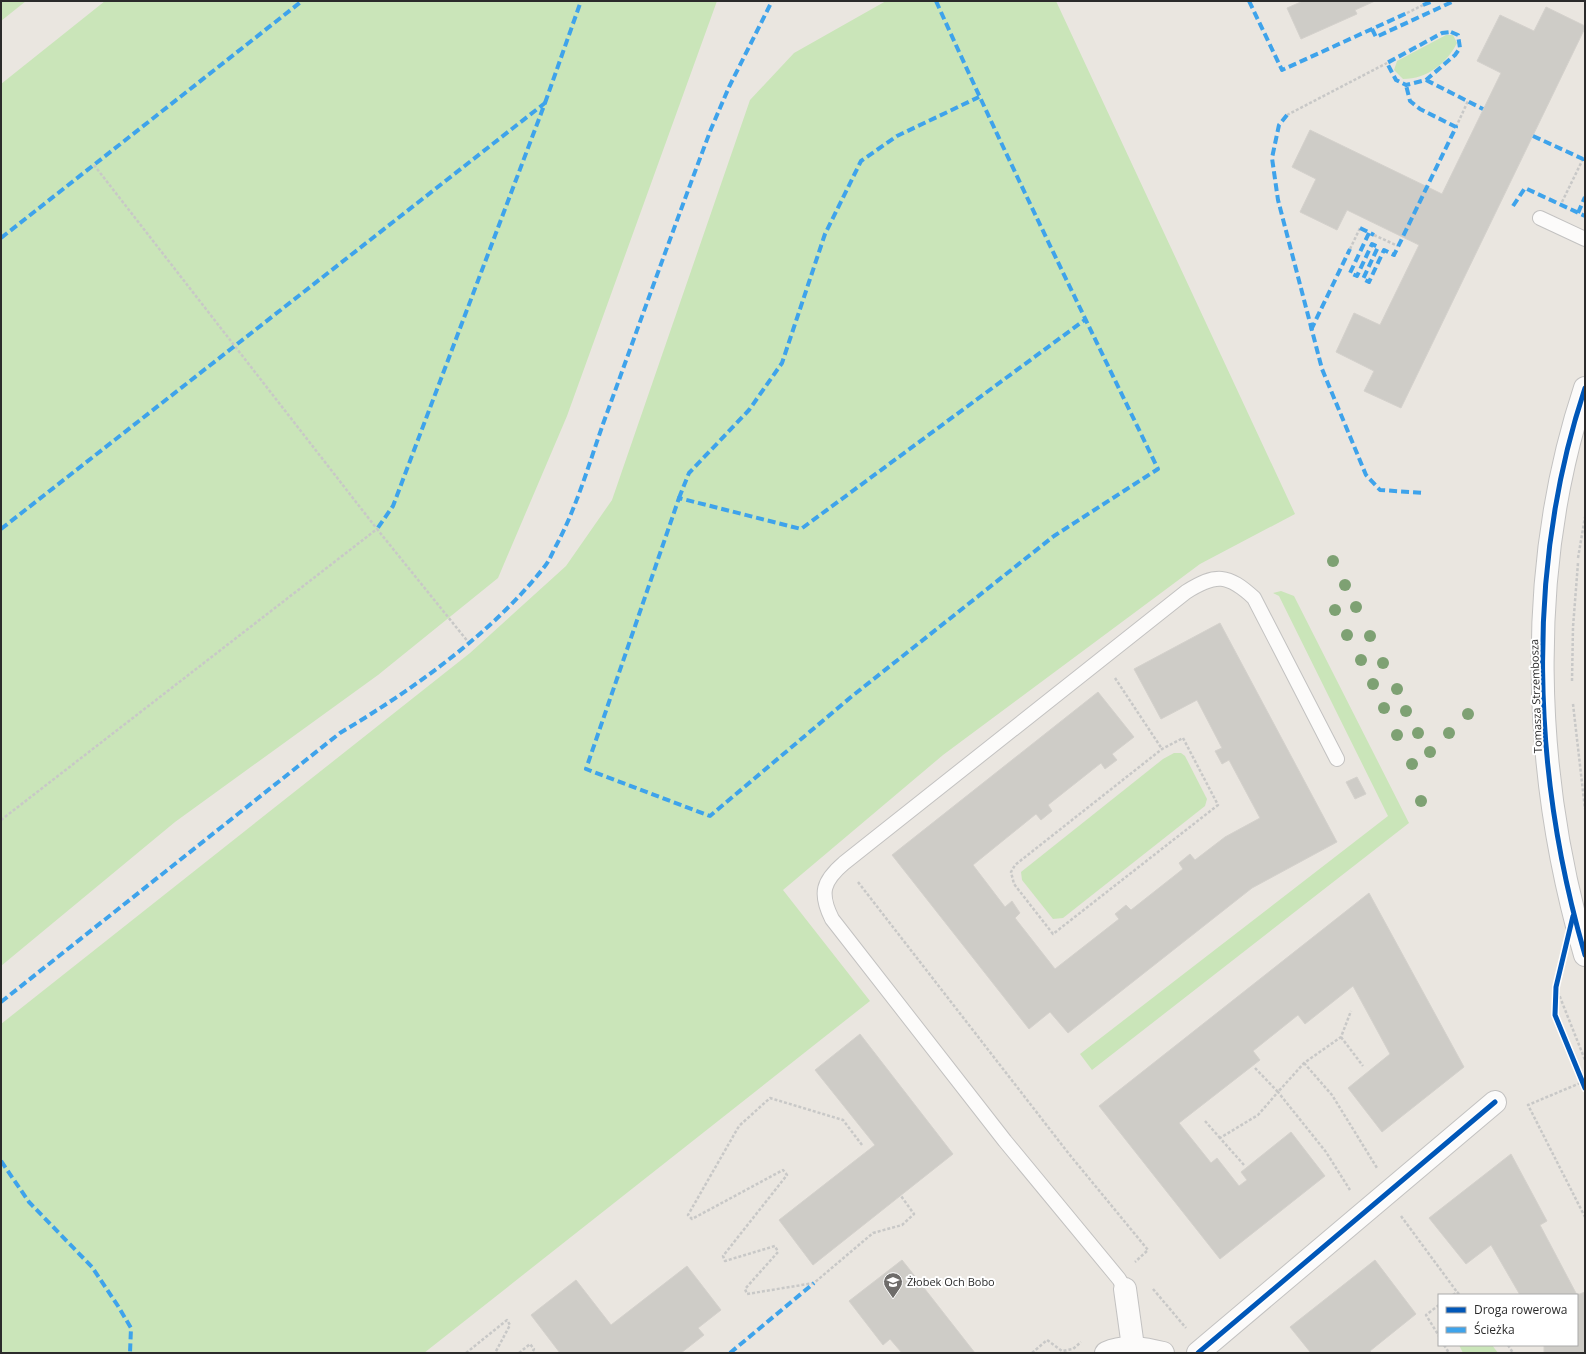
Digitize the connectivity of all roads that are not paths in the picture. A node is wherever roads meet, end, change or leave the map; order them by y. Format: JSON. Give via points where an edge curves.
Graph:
{"nodes":[{"id":1,"x":1540,"y":218,"type":"dead end"},
{"id":2,"x":1585,"y":239,"type":"edge"},
{"id":3,"x":1585,"y":388,"type":"edge"},
{"id":4,"x":1337,"y":759,"type":"dead end"},
{"id":5,"x":1585,"y":955,"type":"edge"},
{"id":6,"x":1495,"y":1102,"type":"dead end"},
{"id":7,"x":1125,"y":1289,"type":"joint"},
{"id":8,"x":1133,"y":1348,"type":"junction"},
{"id":9,"x":1201,"y":1351,"type":"edge"},
{"id":10,"x":1106,"y":1353,"type":"edge"},
{"id":11,"x":1163,"y":1353,"type":"edge"}],
"edges":[{"from":1,"to":2,"type":"lane"},
{"from":3,"to":5,"type":"street","name":"Tomasza Strzembosza","via":[[1570,442],[1554,521],[1547,576],[1543,655],[1546,734],[1557,832],[1573,914]]},
{"from":4,"to":7,"type":"lane","via":[[1254,598],[1239,584],[1221,578],[1200,584],[1186,592],[844,863],[832,873],[826,884],[824,902],[832,919]]},
{"from":6,"to":9,"type":"street"},
{"from":7,"to":8,"type":"street"},
{"from":8,"to":10,"type":"street","via":[[1115,1349]]},
{"from":8,"to":11,"type":"street"}]}
